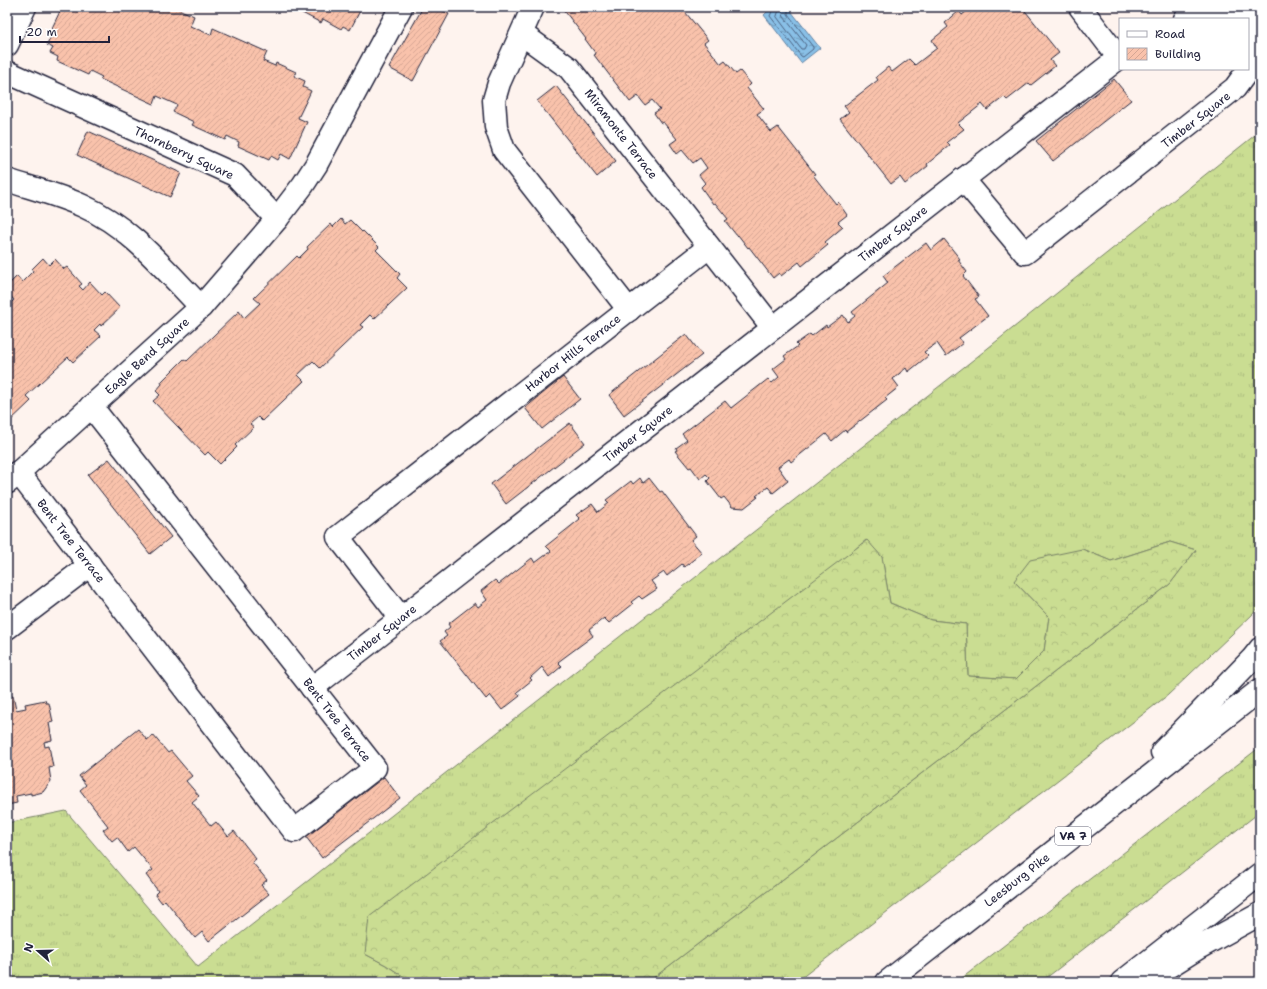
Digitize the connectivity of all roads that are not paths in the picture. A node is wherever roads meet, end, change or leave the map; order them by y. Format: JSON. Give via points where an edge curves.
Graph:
{"nodes":[{"id":1,"x":25,"y":7,"type":"edge"},
{"id":2,"x":401,"y":7,"type":"edge"},
{"id":3,"x":533,"y":7,"type":"edge"},
{"id":4,"x":1080,"y":7,"type":"edge"},
{"id":5,"x":1184,"y":7,"type":"edge"},
{"id":6,"x":1186,"y":18,"type":"edge"},
{"id":7,"x":1193,"y":18,"type":"edge"},
{"id":8,"x":1246,"y":18,"type":"edge"},
{"id":9,"x":522,"y":34,"type":"junction"},
{"id":10,"x":1249,"y":40,"type":"edge"},
{"id":11,"x":7,"y":46,"type":"edge"},
{"id":12,"x":1119,"y":57,"type":"edge"},
{"id":13,"x":1249,"y":62,"type":"edge"},
{"id":14,"x":1247,"y":70,"type":"edge"},
{"id":15,"x":7,"y":72,"type":"edge"},
{"id":16,"x":963,"y":179,"type":"junction"},
{"id":17,"x":7,"y":180,"type":"edge"},
{"id":18,"x":277,"y":219,"type":"junction"},
{"id":19,"x":709,"y":246,"type":"junction"},
{"id":20,"x":201,"y":307,"type":"junction"},
{"id":21,"x":629,"y":310,"type":"junction"},
{"id":22,"x":773,"y":328,"type":"junction"},
{"id":23,"x":91,"y":406,"type":"junction"},
{"id":24,"x":12,"y":477,"type":"edge"},
{"id":25,"x":90,"y":565,"type":"junction"},
{"id":26,"x":401,"y":618,"type":"junction"},
{"id":27,"x":7,"y":628,"type":"edge"},
{"id":28,"x":1260,"y":649,"type":"edge"},
{"id":29,"x":312,"y":688,"type":"junction"},
{"id":30,"x":1260,"y":690,"type":"edge"},
{"id":31,"x":1105,"y":810,"type":"junction"},
{"id":32,"x":1260,"y":874,"type":"edge"},
{"id":33,"x":1260,"y":914,"type":"edge"},
{"id":34,"x":887,"y":982,"type":"edge"},
{"id":35,"x":1122,"y":982,"type":"edge"},
{"id":36,"x":1144,"y":982,"type":"edge"}],
"edges":[{"from":1,"to":11,"type":"main road"},
{"from":2,"to":18,"type":"main road","via":[[316,165]]},
{"from":3,"to":9,"type":"main road","name":"Harbor Hills Terrace"},
{"from":4,"to":12,"type":"main road"},
{"from":5,"to":6,"type":"main road"},
{"from":7,"to":8,"type":"main road","via":[[1245,11]]},
{"from":9,"to":19,"type":"main road","name":"Miramonte Terrace","via":[[569,68]]},
{"from":9,"to":21,"type":"main road","name":"Harbor Hills Terrace","via":[[499,83],[494,100],[496,126],[504,150]]},
{"from":10,"to":13,"type":"main road"},
{"from":12,"to":16,"type":"main road","name":"Timber Square"},
{"from":14,"to":16,"type":"main road","name":"Timber Square","via":[[1235,88],[1025,253]]},
{"from":15,"to":18,"type":"main road","name":"Thornberry Square","via":[[236,175]]},
{"from":16,"to":22,"type":"main road","name":"Timber Square"},
{"from":17,"to":20,"type":"main road","via":[[83,206],[118,226],[147,251]]},
{"from":18,"to":20,"type":"main road","name":"Eagle Bend Square"},
{"from":19,"to":21,"type":"main road"},
{"from":19,"to":22,"type":"main road","name":"Miramonte Terrace"},
{"from":20,"to":23,"type":"main road","name":"Eagle Bend Square"},
{"from":21,"to":26,"type":"main road","name":"Harbor Hills Terrace","via":[[338,537]]},
{"from":22,"to":26,"type":"main road","name":"Timber Square"},
{"from":23,"to":24,"type":"main road","name":"Eagle Bend Square"},
{"from":23,"to":29,"type":"main road","name":"Bent Tree Terrace"},
{"from":24,"to":25,"type":"main road","name":"Bent Tree Terrace"},
{"from":25,"to":27,"type":"main road"},
{"from":25,"to":29,"type":"main road","name":"Bent Tree Terrace","via":[[294,831],[375,768]]},
{"from":26,"to":29,"type":"main road","name":"Timber Square"},
{"from":28,"to":31,"type":"main road"},
{"from":30,"to":31,"type":"main road","name":"Leesburg Pike","number":"VA 7"},
{"from":31,"to":34,"type":"main road","name":"Leesburg Pike","number":"VA 7"},
{"from":32,"to":35,"type":"main road"},
{"from":33,"to":36,"type":"main road"}]}
